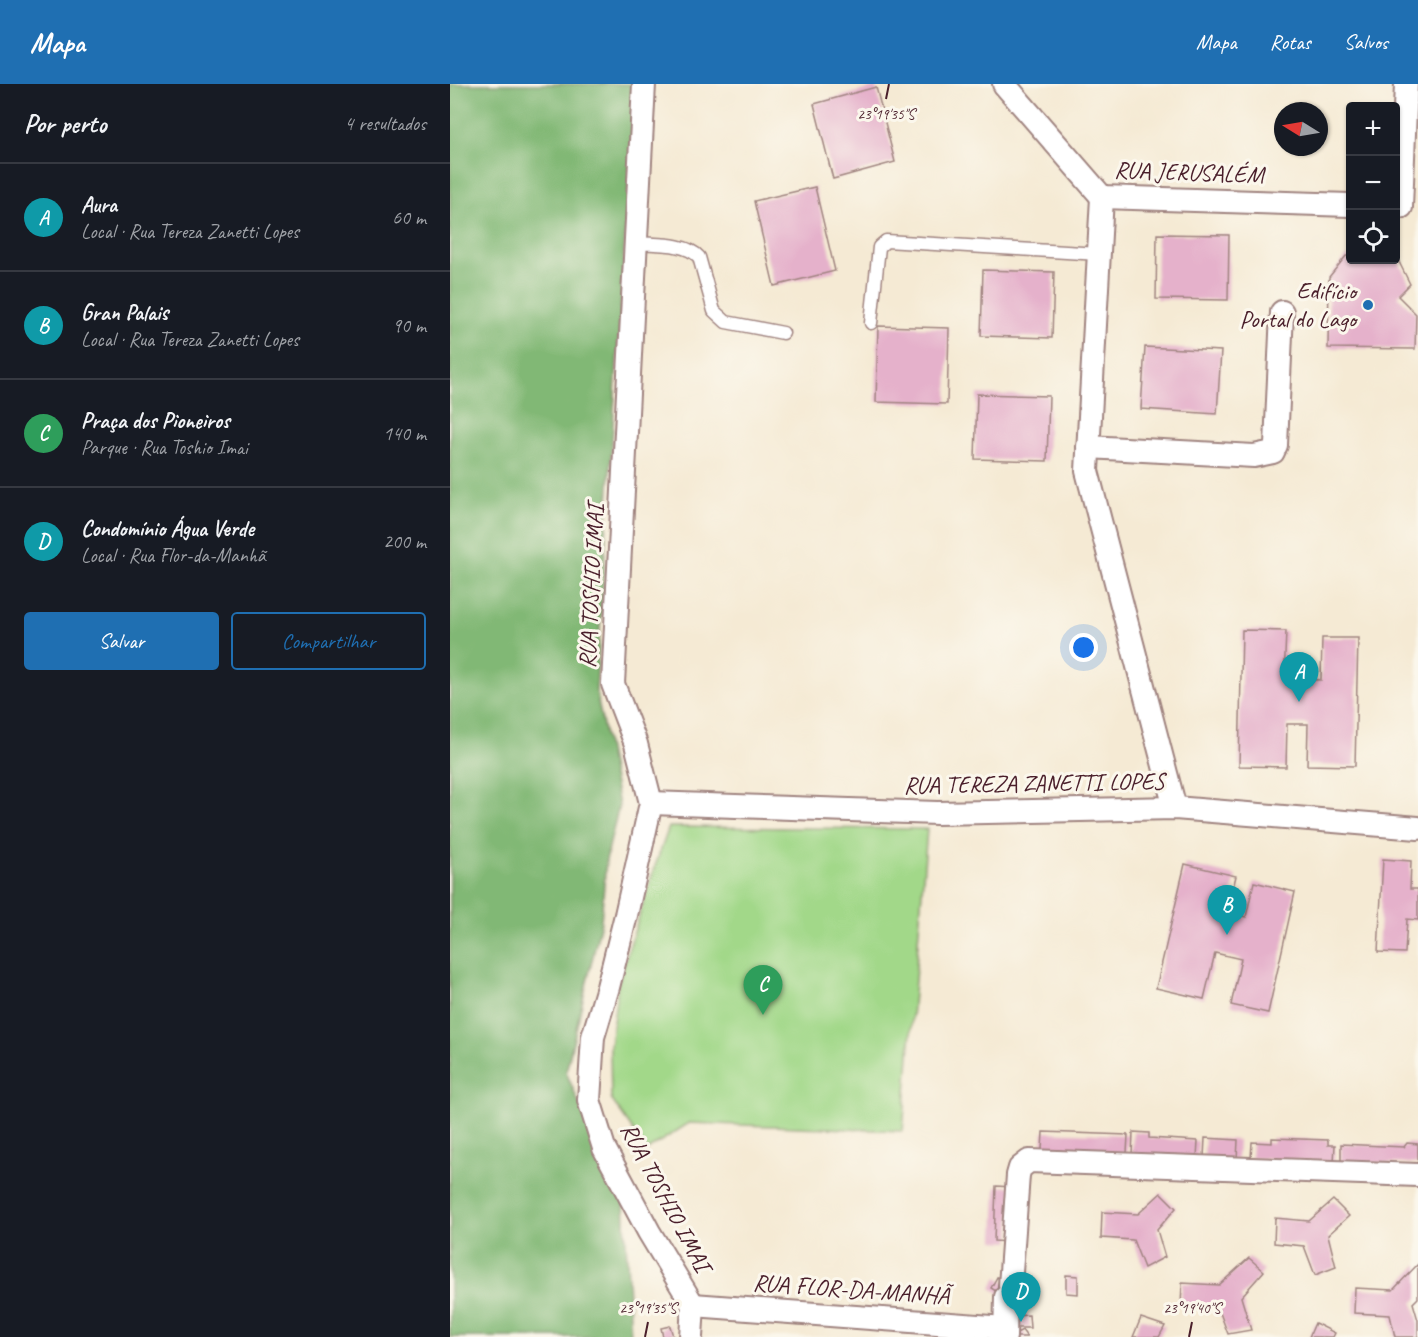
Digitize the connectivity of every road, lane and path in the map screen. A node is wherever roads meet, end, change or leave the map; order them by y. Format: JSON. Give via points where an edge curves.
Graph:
{"nodes":[{"id":1,"x":645,"y":84,"type":"edge"},
{"id":2,"x":1004,"y":84,"type":"edge"},
{"id":3,"x":1406,"y":84,"type":"edge"},
{"id":4,"x":1102,"y":197,"type":"junction"},
{"id":5,"x":1346,"y":205,"type":"edge"},
{"id":6,"x":1405,"y":207,"type":"edge"},
{"id":7,"x":636,"y":243,"type":"junction"},
{"id":8,"x":1099,"y":254,"type":"junction"},
{"id":9,"x":1282,"y":312,"type":"dead end"},
{"id":10,"x":871,"y":323,"type":"dead end"},
{"id":11,"x":783,"y":333,"type":"dead end"},
{"id":12,"x":1088,"y":447,"type":"junction"},
{"id":13,"x":651,"y":803,"type":"junction"},
{"id":14,"x":1175,"y":808,"type":"junction"},
{"id":15,"x":1418,"y":828,"type":"edge"},
{"id":16,"x":1418,"y":1175,"type":"edge"},
{"id":17,"x":693,"y":1305,"type":"junction"},
{"id":18,"x":1005,"y":1332,"type":"edge"},
{"id":19,"x":691,"y":1337,"type":"edge"}],
"edges":[{"from":1,"to":7,"type":"street","name":"RUA TOSHIO IMAI"},
{"from":2,"to":4,"type":"street","name":"RUA JERUSALÉM"},
{"from":3,"to":6,"type":"street"},
{"from":4,"to":5,"type":"street","name":"RUA JERUSALÉM"},
{"from":4,"to":8,"type":"street"},
{"from":7,"to":11,"type":"lane","via":[[694,251],[714,311],[726,322]]},
{"from":7,"to":13,"type":"street","name":"RUA TOSHIO IMAI","via":[[613,684],[636,744]]},
{"from":8,"to":10,"type":"lane","via":[[886,241],[879,248]]},
{"from":8,"to":12,"type":"street"},
{"from":9,"to":12,"type":"street","via":[[1273,452],[1254,456]]},
{"from":12,"to":14,"type":"street","via":[[1087,471]]},
{"from":13,"to":14,"type":"street","name":"RUA TEREZA ZANETTI LOPES","via":[[937,813]]},
{"from":13,"to":17,"type":"street","name":"RUA TOSHIO IMAI","via":[[593,1037],[589,1100],[604,1148]]},
{"from":14,"to":15,"type":"street","name":"RUA TEREZA ZANETTI LOPES"},
{"from":16,"to":18,"type":"street","via":[[1029,1161],[1018,1175]]},
{"from":17,"to":18,"type":"street","name":"RUA FLOR-DA-MANHÃ"},
{"from":17,"to":19,"type":"street"}]}
